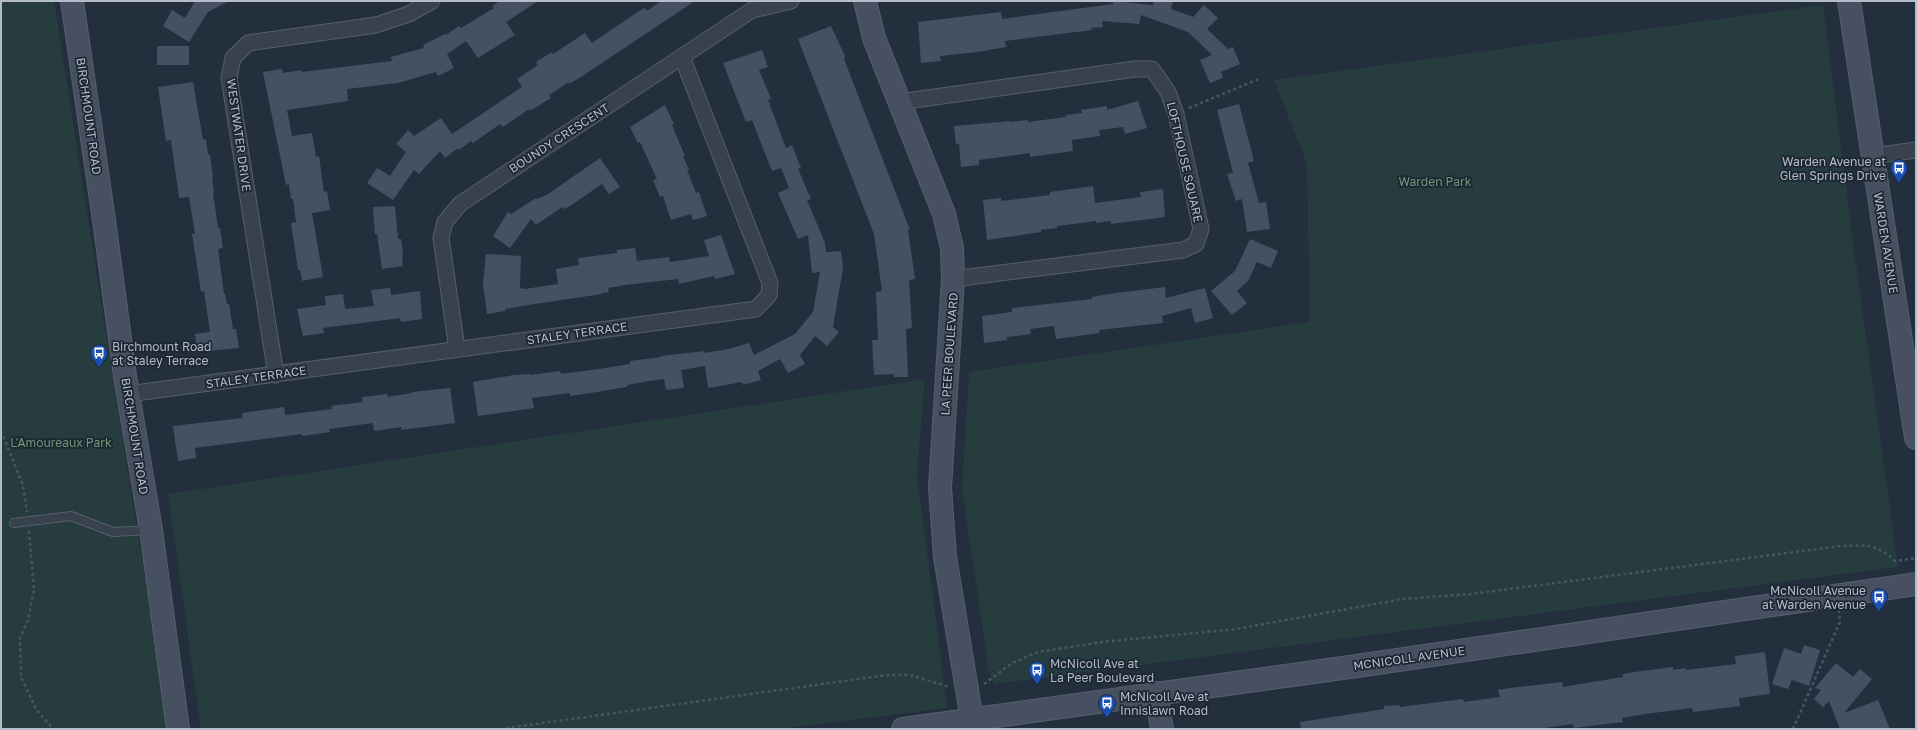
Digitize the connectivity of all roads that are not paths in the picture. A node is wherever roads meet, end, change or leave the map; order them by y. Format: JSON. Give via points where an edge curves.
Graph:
{"nodes":[{"id":1,"x":72,"y":1,"type":"edge"},
{"id":2,"x":432,"y":1,"type":"edge"},
{"id":3,"x":791,"y":1,"type":"edge"},
{"id":4,"x":865,"y":1,"type":"edge"},
{"id":5,"x":1849,"y":1,"type":"edge"},
{"id":6,"x":682,"y":57,"type":"junction"},
{"id":7,"x":899,"y":102,"type":"junction"},
{"id":8,"x":1916,"y":150,"type":"edge"},
{"id":9,"x":1873,"y":156,"type":"junction"},
{"id":10,"x":953,"y":280,"type":"junction"},
{"id":11,"x":457,"y":349,"type":"junction"},
{"id":12,"x":276,"y":375,"type":"junction"},
{"id":13,"x":128,"y":394,"type":"junction"},
{"id":14,"x":1916,"y":438,"type":"edge"},
{"id":15,"x":14,"y":522,"type":"dead end"},
{"id":16,"x":150,"y":530,"type":"junction"},
{"id":17,"x":1916,"y":584,"type":"edge"},
{"id":18,"x":1156,"y":693,"type":"junction"},
{"id":19,"x":972,"y":720,"type":"junction"},
{"id":20,"x":178,"y":729,"type":"edge"},
{"id":21,"x":902,"y":729,"type":"edge"},
{"id":22,"x":1162,"y":729,"type":"edge"}],
"edges":[{"from":1,"to":13,"type":"main road","name":"BIRCHMOUNT ROAD"},
{"from":2,"to":12,"type":"street","name":"WESTWATER DRIVE","via":[[409,14],[376,25],[248,43],[233,58],[229,78]]},
{"from":3,"to":6,"type":"street","name":"BOUNDY CRESCENT","via":[[752,10]]},
{"from":4,"to":7,"type":"main road","name":"LA PEER BOULEVARD","via":[[874,38]]},
{"from":5,"to":9,"type":"main road","name":"WARDEN AVENUE"},
{"from":6,"to":11,"type":"street","name":"BOUNDY CRESCENT","via":[[460,204],[445,222],[441,238]]},
{"from":6,"to":11,"type":"street","name":"STALEY TERRACE","via":[[770,283],[769,295],[756,309]]},
{"from":7,"to":10,"type":"main road","name":"LA PEER BOULEVARD","via":[[944,214],[952,248]]},
{"from":7,"to":10,"type":"street","name":"LOFTHOUSE SQUARE","via":[[1135,69],[1152,69],[1168,92],[1176,114],[1200,230],[1196,244],[1183,250]]},
{"from":8,"to":9,"type":"street"},
{"from":9,"to":14,"type":"main road","name":"WARDEN AVENUE"},
{"from":10,"to":19,"type":"main road","name":"LA PEER BOULEVARD","via":[[940,488],[945,557]]},
{"from":11,"to":12,"type":"street","name":"STALEY TERRACE"},
{"from":12,"to":13,"type":"street","name":"STALEY TERRACE"},
{"from":13,"to":16,"type":"main road","name":"BIRCHMOUNT ROAD"},
{"from":15,"to":16,"type":"lane","via":[[71,516],[113,532]]},
{"from":16,"to":20,"type":"main road","name":"BIRCHMOUNT ROAD"},
{"from":17,"to":18,"type":"main road","name":"MCNICOLL AVENUE"},
{"from":18,"to":19,"type":"main road","name":"MCNICOLL AVENUE"},
{"from":18,"to":22,"type":"main road"},
{"from":19,"to":21,"type":"main road","name":"MCNICOLL AVENUE"}]}
